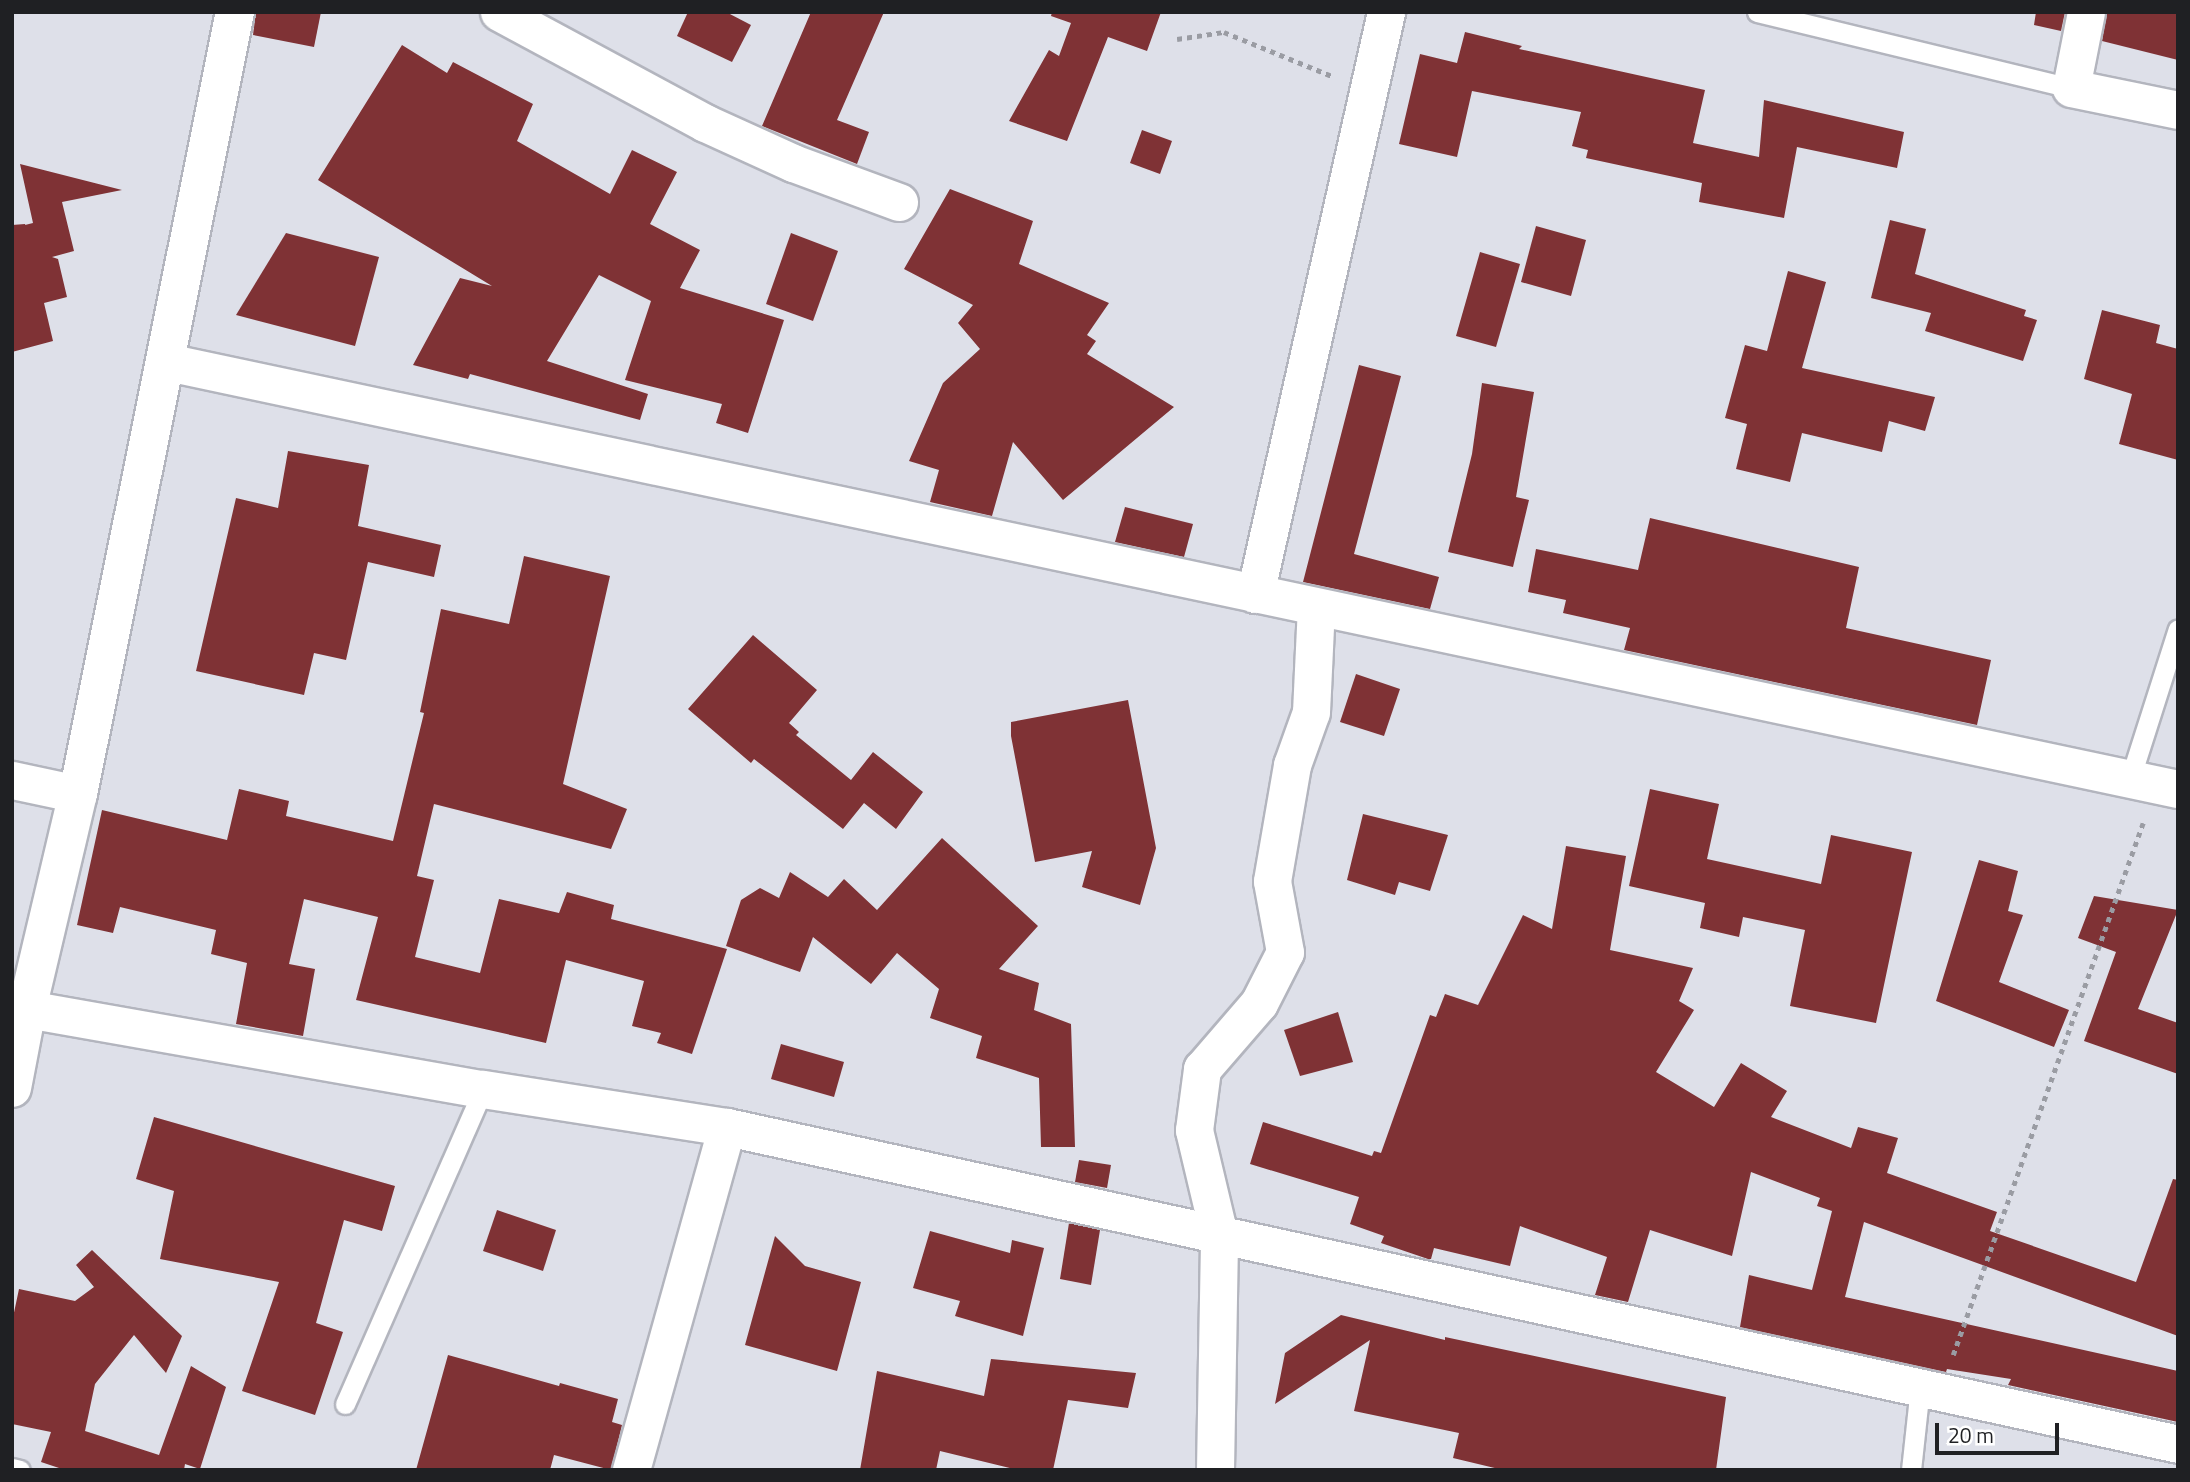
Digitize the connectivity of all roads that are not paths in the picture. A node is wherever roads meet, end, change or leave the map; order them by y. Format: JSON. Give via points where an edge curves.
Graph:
{"nodes":[{"id":1,"x":235,"y":12,"type":"edge"},
{"id":2,"x":499,"y":12,"type":"edge"},
{"id":3,"x":1386,"y":12,"type":"edge"},
{"id":4,"x":1757,"y":12,"type":"edge"},
{"id":5,"x":2086,"y":12,"type":"edge"},
{"id":6,"x":2071,"y":88,"type":"junction"},
{"id":7,"x":2178,"y":110,"type":"edge"},
{"id":8,"x":899,"y":202,"type":"dead end"},
{"id":9,"x":167,"y":362,"type":"junction"},
{"id":10,"x":1255,"y":594,"type":"junction"},
{"id":11,"x":1316,"y":607,"type":"junction"},
{"id":12,"x":2178,"y":629,"type":"edge"},
{"id":13,"x":12,"y":780,"type":"edge"},
{"id":14,"x":2155,"y":785,"type":"edge"},
{"id":15,"x":78,"y":794,"type":"junction"},
{"id":16,"x":27,"y":1009,"type":"junction"},
{"id":17,"x":12,"y":1088,"type":"edge"},
{"id":18,"x":483,"y":1090,"type":"junction"},
{"id":19,"x":727,"y":1127,"type":"junction"},
{"id":20,"x":1219,"y":1234,"type":"junction"},
{"id":21,"x":1930,"y":1390,"type":"junction"},
{"id":22,"x":345,"y":1404,"type":"dead end"},
{"id":23,"x":2178,"y":1444,"type":"edge"},
{"id":24,"x":12,"y":1468,"type":"edge"},
{"id":25,"x":20,"y":1470,"type":"edge"},
{"id":26,"x":631,"y":1470,"type":"edge"},
{"id":27,"x":1215,"y":1470,"type":"edge"},
{"id":28,"x":1911,"y":1470,"type":"edge"}],
"edges":[{"from":1,"to":9,"type":"street"},
{"from":2,"to":8,"type":"street","via":[[705,123],[793,163]]},
{"from":3,"to":10,"type":"street"},
{"from":4,"to":6,"type":"lane"},
{"from":5,"to":6,"type":"street"},
{"from":6,"to":7,"type":"street"},
{"from":9,"to":10,"type":"street"},
{"from":9,"to":15,"type":"street"},
{"from":10,"to":11,"type":"street"},
{"from":11,"to":14,"type":"street"},
{"from":11,"to":20,"type":"street","via":[[1311,712],[1293,765],[1272,881],[1284,952],[1259,1003],[1202,1069],[1194,1130]]},
{"from":12,"to":14,"type":"lane"},
{"from":13,"to":15,"type":"street"},
{"from":15,"to":16,"type":"street"},
{"from":16,"to":17,"type":"street"},
{"from":16,"to":18,"type":"street"},
{"from":18,"to":19,"type":"street"},
{"from":18,"to":22,"type":"lane"},
{"from":19,"to":20,"type":"street"},
{"from":19,"to":26,"type":"street"},
{"from":20,"to":21,"type":"street"},
{"from":20,"to":27,"type":"street"},
{"from":21,"to":23,"type":"street"},
{"from":21,"to":28,"type":"lane"},
{"from":24,"to":25,"type":"lane"}]}
